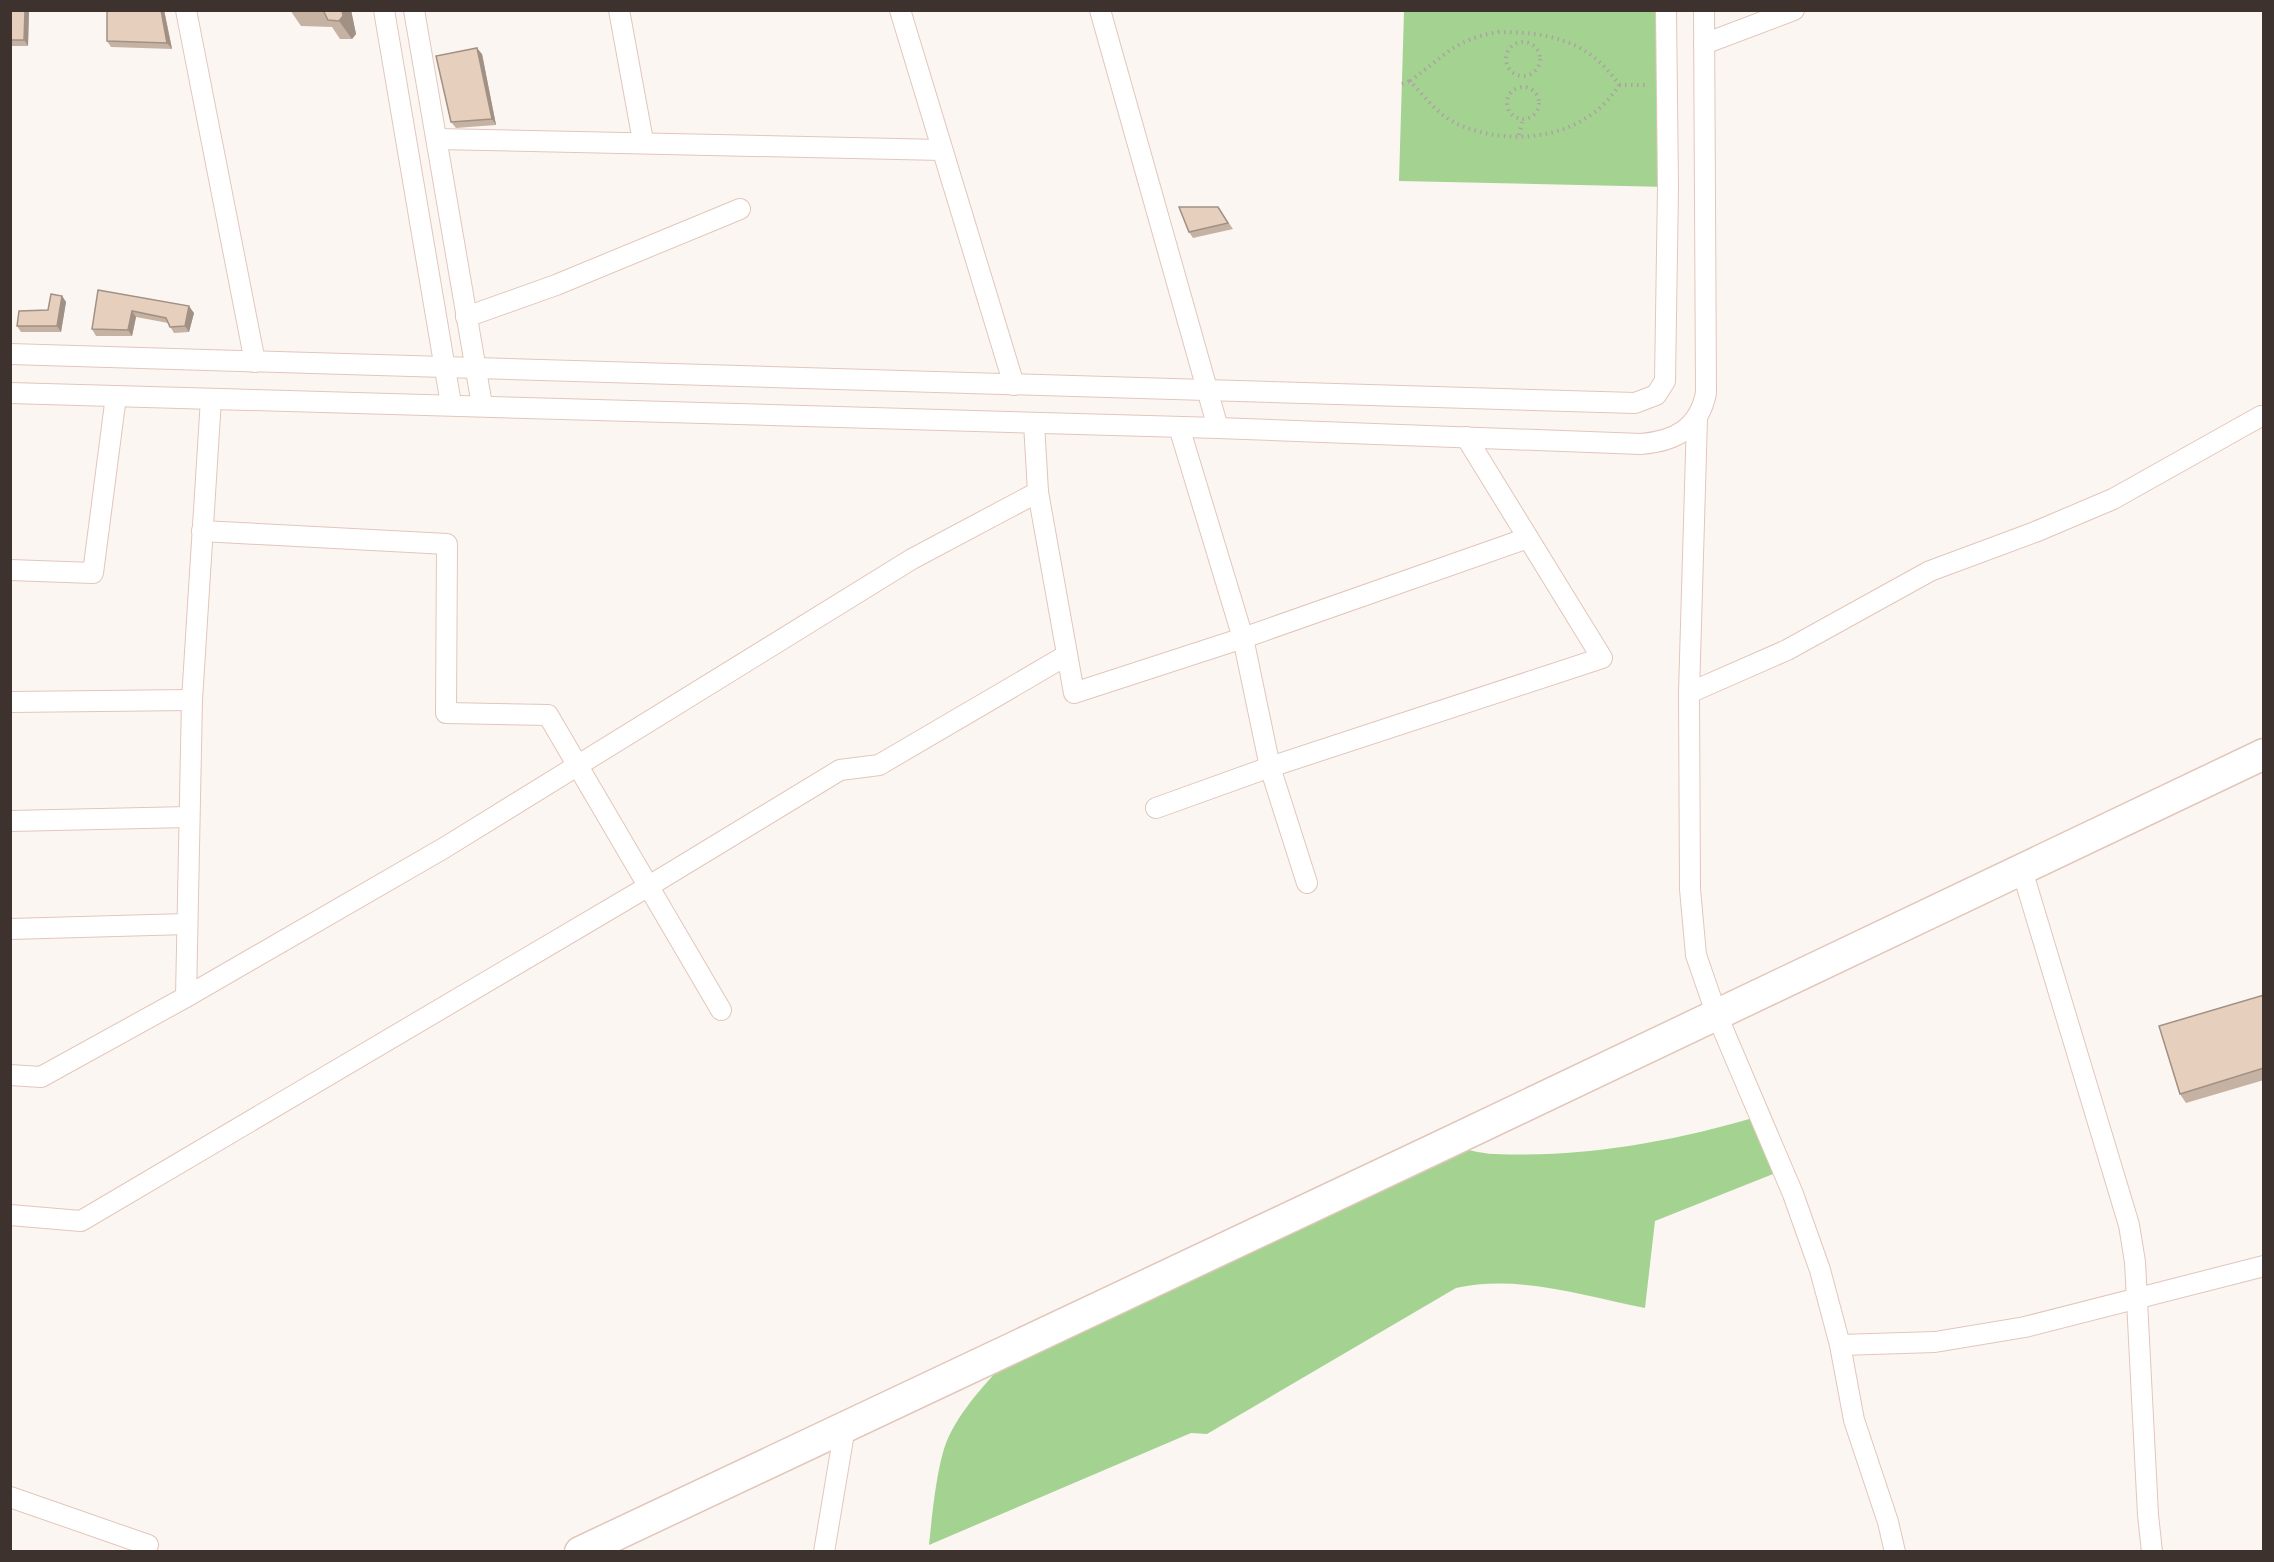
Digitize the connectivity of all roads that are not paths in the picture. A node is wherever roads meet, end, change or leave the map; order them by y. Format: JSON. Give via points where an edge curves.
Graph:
{"nodes":[{"id":1,"x":186,"y":10,"type":"edge"},
{"id":2,"x":384,"y":10,"type":"edge"},
{"id":3,"x":414,"y":10,"type":"edge"},
{"id":4,"x":619,"y":10,"type":"edge"},
{"id":5,"x":900,"y":10,"type":"edge"},
{"id":6,"x":1100,"y":10,"type":"edge"},
{"id":7,"x":1666,"y":10,"type":"edge"},
{"id":8,"x":1704,"y":10,"type":"edge"},
{"id":9,"x":1794,"y":10,"type":"edge"},
{"id":10,"x":1704,"y":44,"type":"junction"},
{"id":11,"x":437,"y":139,"type":"junction"},
{"id":12,"x":643,"y":141,"type":"junction"},
{"id":13,"x":942,"y":150,"type":"junction"},
{"id":14,"x":740,"y":209,"type":"dead end"},
{"id":15,"x":466,"y":316,"type":"junction"},
{"id":16,"x":10,"y":354,"type":"edge"},
{"id":17,"x":255,"y":362,"type":"junction"},
{"id":18,"x":445,"y":367,"type":"junction"},
{"id":19,"x":474,"y":368,"type":"junction"},
{"id":20,"x":1014,"y":385,"type":"junction"},
{"id":21,"x":1207,"y":391,"type":"junction"},
{"id":22,"x":10,"y":393,"type":"edge"},
{"id":23,"x":116,"y":396,"type":"junction"},
{"id":24,"x":211,"y":399,"type":"junction"},
{"id":25,"x":451,"y":404,"type":"junction"},
{"id":26,"x":482,"y":405,"type":"junction"},
{"id":27,"x":2261,"y":416,"type":"dead end"},
{"id":28,"x":1697,"y":419,"type":"junction"},
{"id":29,"x":1034,"y":423,"type":"junction"},
{"id":30,"x":1179,"y":427,"type":"junction"},
{"id":31,"x":1218,"y":428,"type":"junction"},
{"id":32,"x":1466,"y":437,"type":"junction"},
{"id":33,"x":1038,"y":492,"type":"junction"},
{"id":34,"x":202,"y":531,"type":"junction"},
{"id":35,"x":1528,"y":538,"type":"junction"},
{"id":36,"x":10,"y":570,"type":"edge"},
{"id":37,"x":1243,"y":638,"type":"junction"},
{"id":38,"x":1067,"y":655,"type":"junction"},
{"id":39,"x":1689,"y":693,"type":"junction"},
{"id":40,"x":192,"y":700,"type":"junction"},
{"id":41,"x":10,"y":702,"type":"edge"},
{"id":42,"x":2264,"y":754,"type":"edge"},
{"id":43,"x":579,"y":766,"type":"junction"},
{"id":44,"x":1270,"y":767,"type":"junction"},
{"id":45,"x":1156,"y":808,"type":"dead end"},
{"id":46,"x":189,"y":817,"type":"junction"},
{"id":47,"x":10,"y":821,"type":"edge"},
{"id":48,"x":2022,"y":870,"type":"junction"},
{"id":49,"x":1308,"y":883,"type":"dead end"},
{"id":50,"x":648,"y":886,"type":"junction"},
{"id":51,"x":187,"y":924,"type":"junction"},
{"id":52,"x":10,"y":929,"type":"edge"},
{"id":53,"x":186,"y":997,"type":"junction"},
{"id":54,"x":721,"y":1010,"type":"dead end"},
{"id":55,"x":1716,"y":1013,"type":"junction"},
{"id":56,"x":10,"y":1075,"type":"edge"},
{"id":57,"x":10,"y":1215,"type":"edge"},
{"id":58,"x":2264,"y":1266,"type":"edge"},
{"id":59,"x":2137,"y":1300,"type":"junction"},
{"id":60,"x":1840,"y":1345,"type":"junction"},
{"id":61,"x":845,"y":1427,"type":"junction"},
{"id":62,"x":10,"y":1497,"type":"edge"},
{"id":63,"x":148,"y":1545,"type":"dead end"},
{"id":64,"x":580,"y":1551,"type":"edge"},
{"id":65,"x":824,"y":1551,"type":"edge"},
{"id":66,"x":1895,"y":1551,"type":"edge"},
{"id":67,"x":2152,"y":1551,"type":"edge"}],
"edges":[{"from":1,"to":17,"type":"street"},
{"from":2,"to":18,"type":"street"},
{"from":3,"to":11,"type":"street"},
{"from":4,"to":12,"type":"street"},
{"from":5,"to":13,"type":"street"},
{"from":6,"to":21,"type":"street"},
{"from":7,"to":21,"type":"street","via":[[1665,381],[1661,390],[1635,403]]},
{"from":8,"to":10,"type":"street"},
{"from":9,"to":10,"type":"street"},
{"from":10,"to":28,"type":"street","via":[[1706,393]]},
{"from":11,"to":12,"type":"street"},
{"from":11,"to":15,"type":"street"},
{"from":12,"to":13,"type":"street"},
{"from":13,"to":20,"type":"street"},
{"from":14,"to":15,"type":"street","via":[[556,285]]},
{"from":15,"to":19,"type":"street"},
{"from":16,"to":17,"type":"street"},
{"from":17,"to":18,"type":"street"},
{"from":18,"to":19,"type":"street"},
{"from":18,"to":25,"type":"street"},
{"from":19,"to":20,"type":"street"},
{"from":19,"to":26,"type":"street"},
{"from":20,"to":21,"type":"street"},
{"from":21,"to":31,"type":"street"},
{"from":22,"to":23,"type":"street"},
{"from":23,"to":24,"type":"street"},
{"from":23,"to":36,"type":"street","via":[[93,573]]},
{"from":24,"to":25,"type":"street"},
{"from":24,"to":34,"type":"street"},
{"from":25,"to":26,"type":"street"},
{"from":26,"to":29,"type":"street"},
{"from":27,"to":39,"type":"street","via":[[2113,499],[1930,571],[1787,650]]},
{"from":28,"to":32,"type":"street","via":[[1673,437],[1641,444]]},
{"from":28,"to":39,"type":"street"},
{"from":29,"to":30,"type":"street"},
{"from":29,"to":33,"type":"street"},
{"from":30,"to":31,"type":"street"},
{"from":30,"to":37,"type":"street"},
{"from":31,"to":32,"type":"street"},
{"from":32,"to":35,"type":"street"},
{"from":33,"to":38,"type":"street"},
{"from":33,"to":43,"type":"street","via":[[912,559]]},
{"from":34,"to":40,"type":"street"},
{"from":34,"to":43,"type":"street","via":[[447,544],[446,713],[548,715]]},
{"from":35,"to":37,"type":"street"},
{"from":35,"to":44,"type":"street","via":[[1602,658]]},
{"from":37,"to":38,"type":"street","via":[[1074,693]]},
{"from":37,"to":44,"type":"street"},
{"from":38,"to":50,"type":"street","via":[[879,765],[840,770]]},
{"from":39,"to":55,"type":"street","via":[[1690,889],[1696,956]]},
{"from":40,"to":41,"type":"street"},
{"from":40,"to":46,"type":"street"},
{"from":42,"to":48,"type":"highway"},
{"from":43,"to":50,"type":"street"},
{"from":43,"to":53,"type":"street"},
{"from":44,"to":45,"type":"street"},
{"from":44,"to":49,"type":"street"},
{"from":46,"to":47,"type":"street"},
{"from":46,"to":51,"type":"street"},
{"from":48,"to":55,"type":"highway"},
{"from":48,"to":59,"type":"street","via":[[2129,1225]]},
{"from":50,"to":54,"type":"street"},
{"from":50,"to":57,"type":"street","via":[[81,1221]]},
{"from":51,"to":52,"type":"street"},
{"from":51,"to":53,"type":"street"},
{"from":53,"to":56,"type":"street","via":[[41,1077]]},
{"from":55,"to":60,"type":"street","via":[[1793,1194],[1820,1270]]},
{"from":55,"to":61,"type":"highway"},
{"from":58,"to":59,"type":"street"},
{"from":59,"to":60,"type":"street","via":[[2025,1327],[1935,1342]]},
{"from":59,"to":67,"type":"street"},
{"from":60,"to":66,"type":"street","via":[[1854,1420]]},
{"from":61,"to":64,"type":"highway"},
{"from":61,"to":65,"type":"street"},
{"from":62,"to":63,"type":"street"}]}
